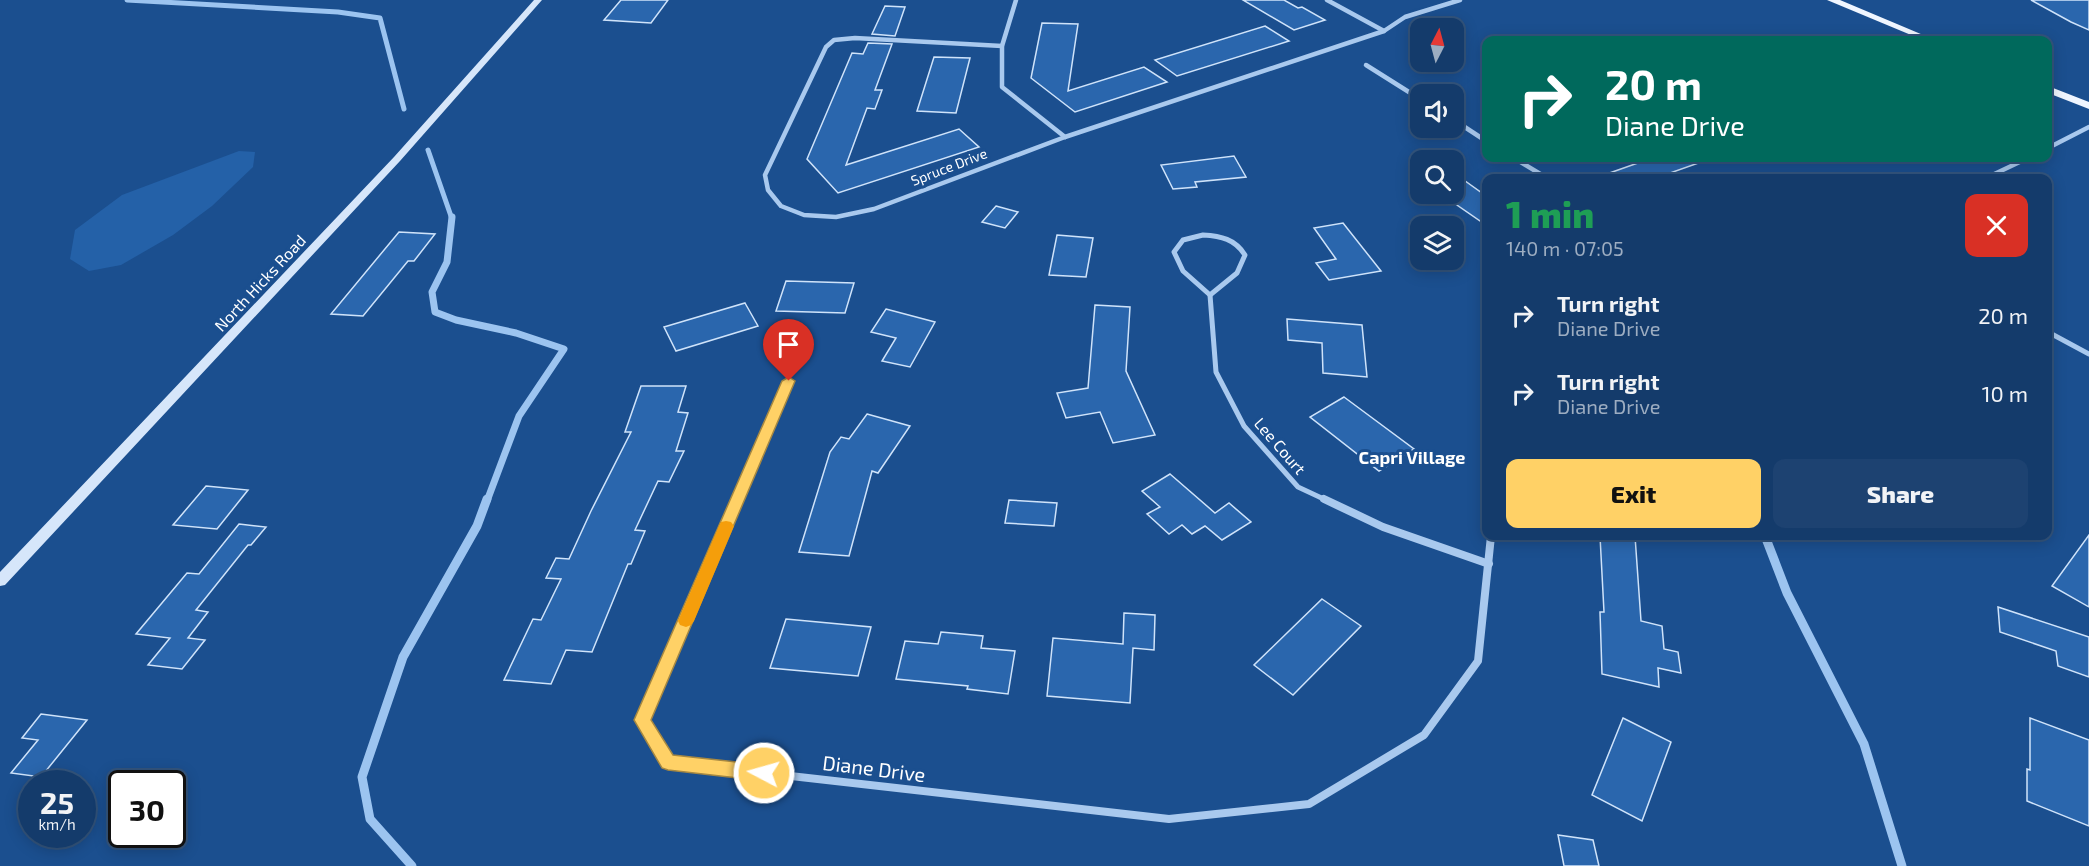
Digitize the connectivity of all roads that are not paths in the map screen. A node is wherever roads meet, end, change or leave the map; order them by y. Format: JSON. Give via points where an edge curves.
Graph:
{"nodes":[{"id":1,"x":538,"y":0,"type":"edge"},
{"id":2,"x":1016,"y":0,"type":"edge"},
{"id":3,"x":1327,"y":0,"type":"edge"},
{"id":4,"x":1460,"y":0,"type":"edge"},
{"id":5,"x":1832,"y":0,"type":"edge"},
{"id":6,"x":1384,"y":31,"type":"junction"},
{"id":7,"x":1920,"y":36,"type":"edge"},
{"id":8,"x":1002,"y":45,"type":"junction"},
{"id":9,"x":1366,"y":65,"type":"dead end"},
{"id":10,"x":2052,"y":91,"type":"edge"},
{"id":11,"x":1410,"y":93,"type":"edge"},
{"id":12,"x":2089,"y":106,"type":"edge"},
{"id":13,"x":1464,"y":127,"type":"edge"},
{"id":14,"x":2089,"y":127,"type":"edge"},
{"id":15,"x":1065,"y":137,"type":"junction"},
{"id":16,"x":1482,"y":138,"type":"edge"},
{"id":17,"x":2052,"y":146,"type":"edge"},
{"id":18,"x":1521,"y":162,"type":"edge"},
{"id":19,"x":2020,"y":162,"type":"edge"},
{"id":20,"x":1540,"y":174,"type":"edge"},
{"id":21,"x":1994,"y":174,"type":"edge"},
{"id":22,"x":1210,"y":296,"type":"junction"},
{"id":23,"x":2052,"y":334,"type":"edge"},
{"id":24,"x":2089,"y":354,"type":"edge"},
{"id":25,"x":789,"y":381,"type":"dead end"},
{"id":26,"x":1491,"y":540,"type":"edge"},
{"id":27,"x":1489,"y":564,"type":"junction"},
{"id":28,"x":0,"y":581,"type":"edge"}],
"edges":[{"from":1,"to":28,"type":"main road","name":"North Hicks Road","via":[[397,159]]},
{"from":2,"to":8,"type":"street"},
{"from":3,"to":6,"type":"street"},
{"from":4,"to":6,"type":"street","name":"Spruce Drive","via":[[1405,17]]},
{"from":5,"to":7,"type":"main road"},
{"from":6,"to":15,"type":"street","name":"Spruce Drive"},
{"from":8,"to":15,"type":"street","via":[[1002,87]]},
{"from":8,"to":15,"type":"street","name":"Spruce Drive","via":[[834,40],[826,47],[765,175],[768,190],[781,206],[796,212],[836,217],[874,209]]},
{"from":9,"to":11,"type":"street"},
{"from":10,"to":12,"type":"main road"},
{"from":13,"to":16,"type":"street"},
{"from":14,"to":17,"type":"street"},
{"from":18,"to":20,"type":"street"},
{"from":19,"to":21,"type":"street"},
{"from":22,"to":22,"type":"street","via":[[1234,276],[1245,255],[1225,238],[1192,236],[1177,246],[1174,259]]},
{"from":22,"to":27,"type":"street","name":"Lee Court","via":[[1216,372],[1244,426],[1298,487],[1383,527]]},
{"from":23,"to":24,"type":"street"},
{"from":25,"to":27,"type":"street","name":"Diane Drive","via":[[643,720],[668,762],[1169,819],[1309,804],[1425,735],[1478,661]]},
{"from":26,"to":27,"type":"street"}]}
